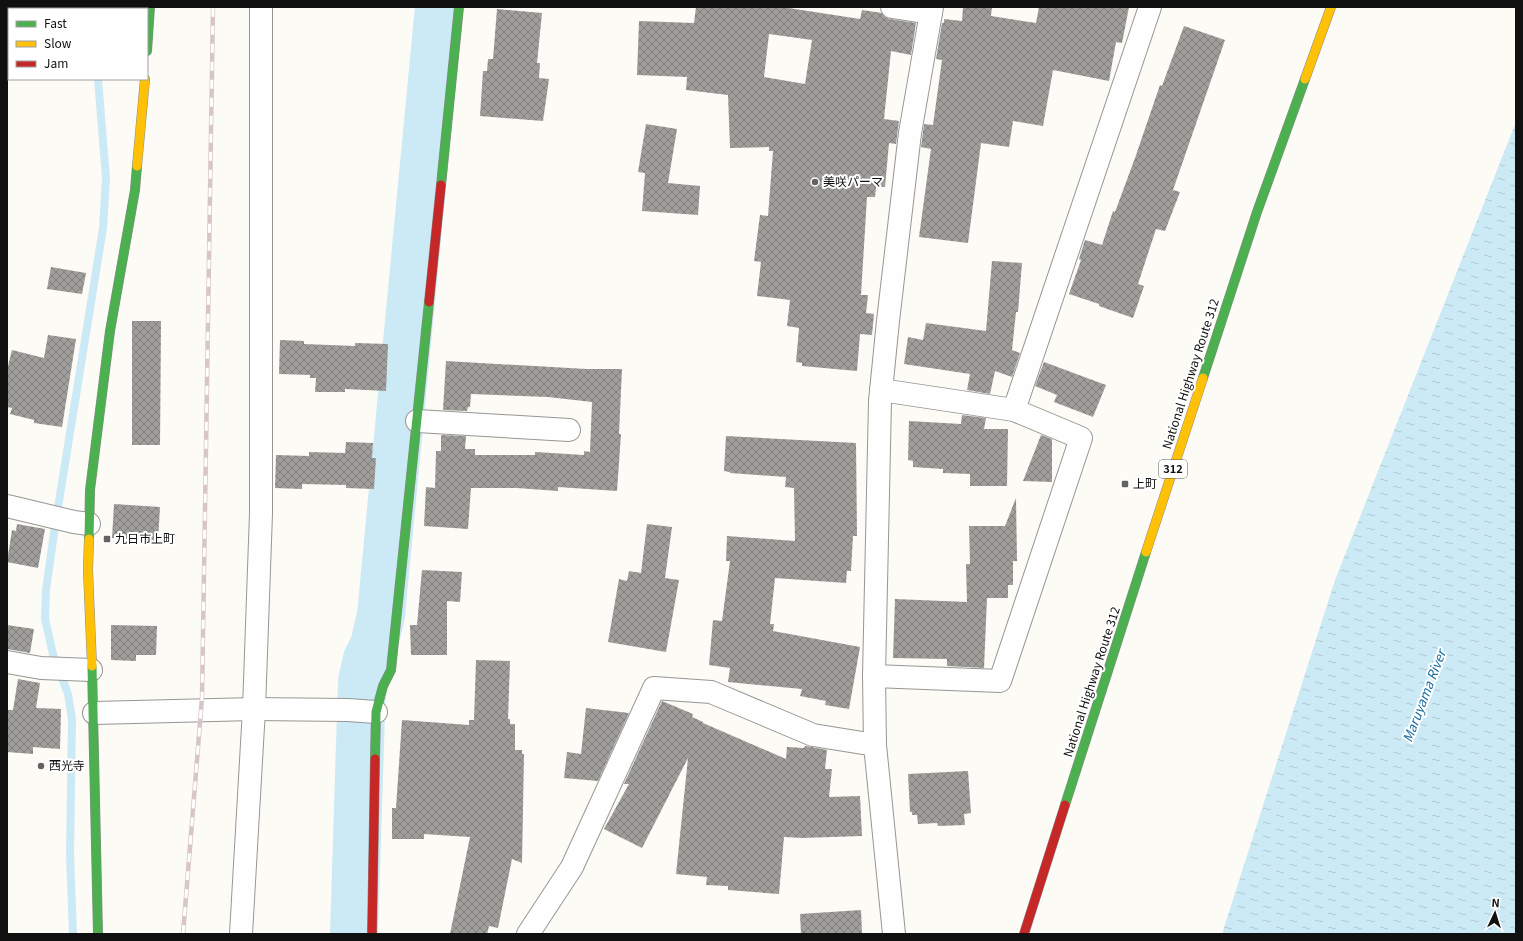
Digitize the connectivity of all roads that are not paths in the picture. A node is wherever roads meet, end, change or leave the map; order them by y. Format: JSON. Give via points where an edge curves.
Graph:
{"nodes":[{"id":1,"x":150,"y":7,"type":"edge"},
{"id":2,"x":261,"y":7,"type":"edge"},
{"id":3,"x":459,"y":7,"type":"edge"},
{"id":4,"x":892,"y":7,"type":"edge"},
{"id":5,"x":1150,"y":7,"type":"edge"},
{"id":6,"x":1331,"y":7,"type":"edge"},
{"id":7,"x":931,"y":10,"type":"edge"},
{"id":8,"x":148,"y":36,"type":"edge"},
{"id":9,"x":145,"y":80,"type":"edge"},
{"id":10,"x":882,"y":390,"type":"junction"},
{"id":11,"x":1014,"y":410,"type":"junction"},
{"id":12,"x":417,"y":421,"type":"junction"},
{"id":13,"x":569,"y":430,"type":"dead end"},
{"id":14,"x":7,"y":506,"type":"edge"},
{"id":15,"x":89,"y":524,"type":"junction"},
{"id":16,"x":7,"y":662,"type":"edge"},
{"id":17,"x":91,"y":670,"type":"junction"},
{"id":18,"x":874,"y":676,"type":"junction"},
{"id":19,"x":254,"y":709,"type":"junction"},
{"id":20,"x":364,"y":711,"type":"junction"},
{"id":21,"x":94,"y":713,"type":"junction"},
{"id":22,"x":875,"y":745,"type":"junction"},
{"id":23,"x":98,"y":934,"type":"edge"},
{"id":24,"x":241,"y":934,"type":"edge"},
{"id":25,"x":372,"y":934,"type":"edge"},
{"id":26,"x":528,"y":934,"type":"edge"},
{"id":27,"x":894,"y":934,"type":"edge"},
{"id":28,"x":1024,"y":934,"type":"edge"}],
"edges":[{"from":1,"to":8,"type":"main road"},
{"from":2,"to":19,"type":"street","via":[[261,513]]},
{"from":3,"to":12,"type":"main road"},
{"from":4,"to":7,"type":"street"},
{"from":5,"to":11,"type":"street"},
{"from":6,"to":28,"type":"main road","name":"National Highway Route 312","number":"312","via":[[1252,227]]},
{"from":7,"to":10,"type":"street","via":[[910,133]]},
{"from":9,"to":15,"type":"main road","via":[[135,190],[110,331],[90,490]]},
{"from":10,"to":11,"type":"street"},
{"from":10,"to":18,"type":"street"},
{"from":11,"to":18,"type":"street","via":[[1081,438],[1000,681]]},
{"from":12,"to":13,"type":"street"},
{"from":12,"to":20,"type":"main road","via":[[391,670],[383,686]]},
{"from":14,"to":15,"type":"street"},
{"from":15,"to":17,"type":"main road"},
{"from":16,"to":17,"type":"street","via":[[41,668]]},
{"from":17,"to":21,"type":"main road"},
{"from":18,"to":22,"type":"street"},
{"from":19,"to":20,"type":"street"},
{"from":19,"to":21,"type":"street"},
{"from":19,"to":24,"type":"street"},
{"from":20,"to":25,"type":"main road"},
{"from":21,"to":23,"type":"main road"},
{"from":22,"to":26,"type":"street","via":[[813,735],[711,692],[654,688],[572,867]]},
{"from":22,"to":27,"type":"street"}]}
